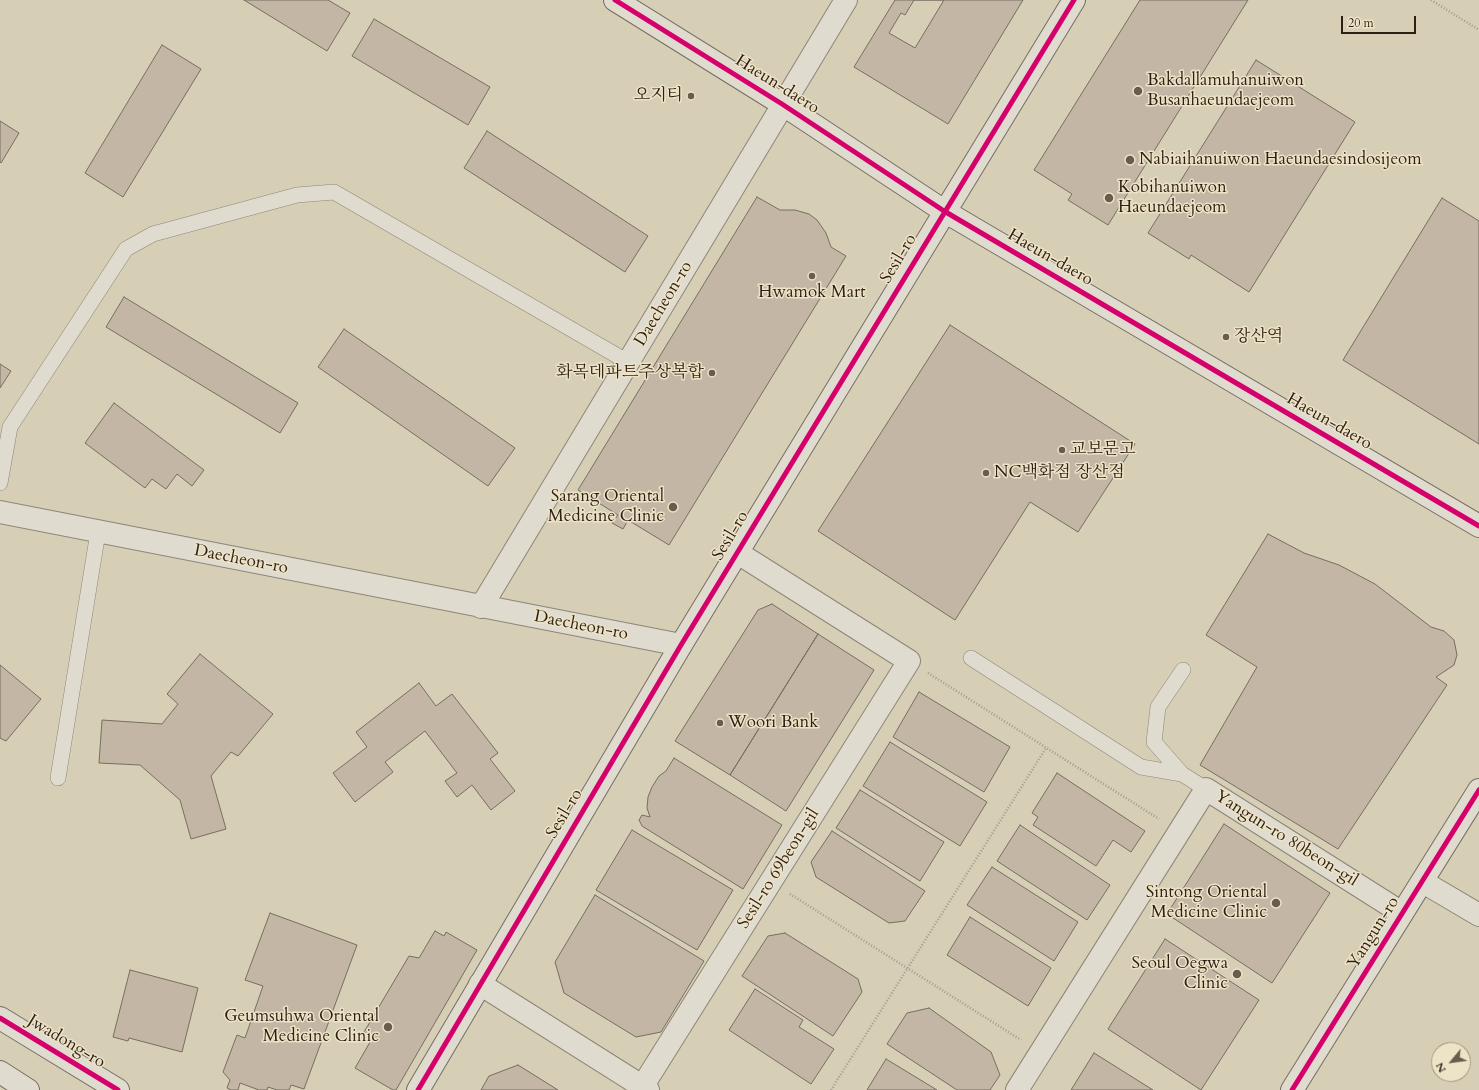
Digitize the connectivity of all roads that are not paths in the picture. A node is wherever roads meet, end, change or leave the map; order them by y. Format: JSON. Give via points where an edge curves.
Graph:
{"nodes":[{"id":1,"x":615,"y":0,"type":"edge"},
{"id":2,"x":846,"y":0,"type":"edge"},
{"id":3,"x":1074,"y":0,"type":"edge"},
{"id":4,"x":782,"y":104,"type":"junction"},
{"id":5,"x":944,"y":212,"type":"junction"},
{"id":6,"x":628,"y":362,"type":"junction"},
{"id":7,"x":0,"y":483,"type":"edge"},
{"id":8,"x":0,"y":512,"type":"edge"},
{"id":9,"x":1479,"y":526,"type":"edge"},
{"id":10,"x":98,"y":532,"type":"junction"},
{"id":11,"x":738,"y":553,"type":"junction"},
{"id":12,"x":481,"y":607,"type":"junction"},
{"id":13,"x":681,"y":645,"type":"junction"},
{"id":14,"x":971,"y":658,"type":"dead end"},
{"id":15,"x":1183,"y":670,"type":"dead end"},
{"id":16,"x":1182,"y":774,"type":"junction"},
{"id":17,"x":58,"y":778,"type":"dead end"},
{"id":18,"x":1206,"y":789,"type":"junction"},
{"id":19,"x":1479,"y":790,"type":"edge"},
{"id":20,"x":1423,"y":882,"type":"junction"},
{"id":21,"x":1402,"y":913,"type":"junction"},
{"id":22,"x":1479,"y":915,"type":"edge"},
{"id":23,"x":480,"y":984,"type":"junction"},
{"id":24,"x":0,"y":1018,"type":"edge"},
{"id":25,"x":0,"y":1072,"type":"edge"},
{"id":26,"x":645,"y":1088,"type":"edge"},
{"id":27,"x":28,"y":1090,"type":"edge"},
{"id":28,"x":118,"y":1090,"type":"edge"},
{"id":29,"x":418,"y":1090,"type":"edge"},
{"id":30,"x":1017,"y":1090,"type":"edge"},
{"id":31,"x":1292,"y":1090,"type":"edge"}],
"edges":[{"from":1,"to":4,"type":"street","name":"Haeun-daero"},
{"from":2,"to":4,"type":"street","name":"Daecheon-ro"},
{"from":3,"to":5,"type":"street","name":"Sesil-ro"},
{"from":4,"to":5,"type":"street","name":"Haeun-daero"},
{"from":4,"to":6,"type":"street","name":"Daecheon-ro"},
{"from":5,"to":9,"type":"street","name":"Haeun-daero"},
{"from":5,"to":11,"type":"street","name":"Sesil-ro"},
{"from":6,"to":7,"type":"lane","via":[[334,192],[297,195],[153,234],[126,249],[10,427]]},
{"from":6,"to":12,"type":"street","name":"Daecheon-ro"},
{"from":8,"to":10,"type":"street","name":"Daecheon-ro"},
{"from":10,"to":12,"type":"street","name":"Daecheon-ro"},
{"from":10,"to":17,"type":"lane"},
{"from":11,"to":13,"type":"street","name":"Sesil-ro"},
{"from":11,"to":26,"type":"street","name":"Sesil-ro 69beon-gil","via":[[909,661]]},
{"from":12,"to":13,"type":"street","name":"Daecheon-ro"},
{"from":13,"to":23,"type":"street","name":"Sesil-ro"},
{"from":14,"to":16,"type":"lane","via":[[1140,767]]},
{"from":15,"to":16,"type":"lane","via":[[1158,707],[1154,742]]},
{"from":16,"to":18,"type":"lane"},
{"from":18,"to":21,"type":"street","name":"Yangun-ro 80beon-gil"},
{"from":18,"to":30,"type":"street","name":"Yangun-ro 80beon-gil"},
{"from":19,"to":20,"type":"street","name":"Yangun-ro"},
{"from":20,"to":21,"type":"street","name":"Yangun-ro"},
{"from":20,"to":22,"type":"street"},
{"from":21,"to":31,"type":"street","name":"Yangun-ro"},
{"from":23,"to":26,"type":"street","name":"Sesil-ro 69beon-gil"},
{"from":23,"to":29,"type":"street","name":"Sesil-ro"},
{"from":24,"to":28,"type":"street","name":"Jwadong-ro"},
{"from":25,"to":27,"type":"street"}]}
